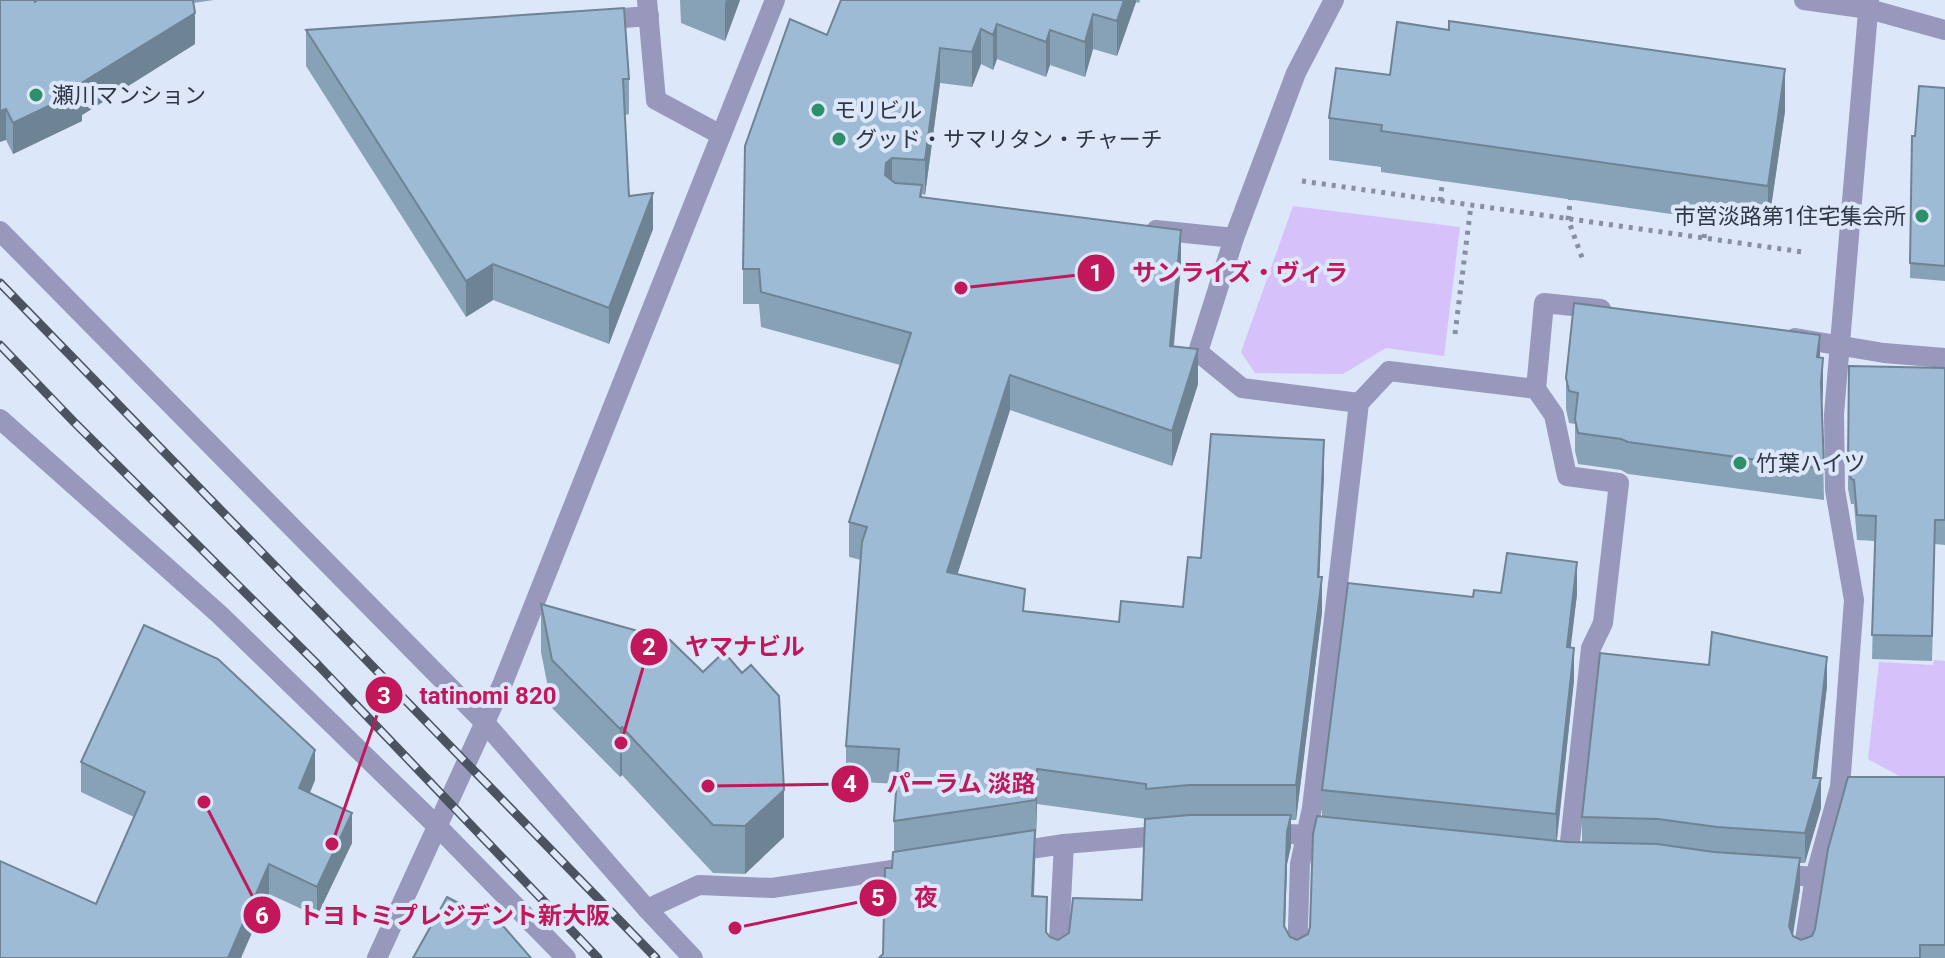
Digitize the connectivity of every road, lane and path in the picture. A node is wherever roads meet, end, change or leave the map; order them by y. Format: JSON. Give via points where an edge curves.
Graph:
{"nodes":[{"id":1,"x":775,"y":0,"type":"edge"},
{"id":2,"x":1334,"y":0,"type":"edge"},
{"id":3,"x":1804,"y":0,"type":"edge"},
{"id":4,"x":1869,"y":4,"type":"edge"},
{"id":5,"x":648,"y":8,"type":"edge"},
{"id":6,"x":574,"y":22,"type":"edge"},
{"id":7,"x":1945,"y":30,"type":"edge"},
{"id":8,"x":721,"y":135,"type":"junction"},
{"id":9,"x":1444,"y":172,"type":"edge"},
{"id":10,"x":1289,"y":179,"type":"dead end"},
{"id":11,"x":1571,"y":190,"type":"edge"},
{"id":12,"x":1440,"y":201,"type":"junction"},
{"id":13,"x":1471,"y":205,"type":"junction"},
{"id":14,"x":1708,"y":209,"type":"edge"},
{"id":15,"x":1568,"y":219,"type":"junction"},
{"id":16,"x":1142,"y":229,"type":"edge"},
{"id":17,"x":0,"y":231,"type":"edge"},
{"id":18,"x":1234,"y":238,"type":"junction"},
{"id":19,"x":1704,"y":238,"type":"junction"},
{"id":20,"x":1812,"y":254,"type":"dead end"},
{"id":21,"x":1616,"y":311,"type":"edge"},
{"id":22,"x":1777,"y":335,"type":"edge"},
{"id":23,"x":1839,"y":344,"type":"junction"},
{"id":24,"x":1945,"y":358,"type":"edge"},
{"id":25,"x":1450,"y":378,"type":"junction"},
{"id":26,"x":1536,"y":389,"type":"junction"},
{"id":27,"x":1359,"y":403,"type":"junction"},
{"id":28,"x":0,"y":419,"type":"edge"},
{"id":29,"x":486,"y":724,"type":"junction"},
{"id":30,"x":439,"y":828,"type":"junction"},
{"id":31,"x":1189,"y":833,"type":"edge"},
{"id":32,"x":1248,"y":833,"type":"edge"},
{"id":33,"x":1307,"y":833,"type":"junction"},
{"id":34,"x":1353,"y":838,"type":"edge"},
{"id":35,"x":1064,"y":844,"type":"junction"},
{"id":36,"x":987,"y":856,"type":"edge"},
{"id":37,"x":1568,"y":860,"type":"edge"},
{"id":38,"x":925,"y":865,"type":"edge"},
{"id":39,"x":1759,"y":873,"type":"edge"},
{"id":40,"x":1815,"y":877,"type":"junction"},
{"id":41,"x":647,"y":909,"type":"junction"},
{"id":42,"x":377,"y":958,"type":"edge"},
{"id":43,"x":566,"y":958,"type":"edge"},
{"id":44,"x":693,"y":958,"type":"edge"},
{"id":45,"x":1058,"y":958,"type":"edge"},
{"id":46,"x":1297,"y":958,"type":"edge"},
{"id":47,"x":1802,"y":958,"type":"edge"}],
"edges":[{"from":1,"to":8,"type":"street"},
{"from":2,"to":18,"type":"street","via":[[1296,73]]},
{"from":3,"to":4,"type":"street"},
{"from":4,"to":7,"type":"street"},
{"from":4,"to":23,"type":"street"},
{"from":5,"to":6,"type":"street"},
{"from":5,"to":8,"type":"street","via":[[656,100]]},
{"from":8,"to":29,"type":"street"},
{"from":9,"to":12,"type":"path"},
{"from":10,"to":12,"type":"path"},
{"from":11,"to":15,"type":"path"},
{"from":12,"to":13,"type":"path"},
{"from":13,"to":15,"type":"path"},
{"from":13,"to":25,"type":"path"},
{"from":14,"to":19,"type":"path"},
{"from":15,"to":19,"type":"path"},
{"from":16,"to":18,"type":"street"},
{"from":17,"to":29,"type":"street"},
{"from":18,"to":27,"type":"street","via":[[1198,352],[1242,388]]},
{"from":19,"to":20,"type":"path"},
{"from":21,"to":26,"type":"street","via":[[1544,303]]},
{"from":22,"to":23,"type":"street"},
{"from":23,"to":24,"type":"street"},
{"from":23,"to":40,"type":"street","via":[[1835,490],[1854,600],[1847,788]]},
{"from":25,"to":26,"type":"street"},
{"from":25,"to":27,"type":"street","via":[[1389,371]]},
{"from":26,"to":37,"type":"street","via":[[1554,415],[1567,476],[1619,483],[1603,623],[1591,648]]},
{"from":27,"to":33,"type":"street"},
{"from":28,"to":30,"type":"street","via":[[220,615]]},
{"from":29,"to":30,"type":"street"},
{"from":29,"to":41,"type":"street"},
{"from":30,"to":42,"type":"street"},
{"from":30,"to":43,"type":"street"},
{"from":31,"to":35,"type":"street"},
{"from":32,"to":33,"type":"street"},
{"from":33,"to":34,"type":"street"},
{"from":33,"to":46,"type":"street","via":[[1300,864]]},
{"from":35,"to":36,"type":"street"},
{"from":35,"to":45,"type":"street"},
{"from":38,"to":41,"type":"street","via":[[772,888],[699,885]]},
{"from":39,"to":40,"type":"street"},
{"from":40,"to":47,"type":"street"},
{"from":41,"to":44,"type":"street"}]}
